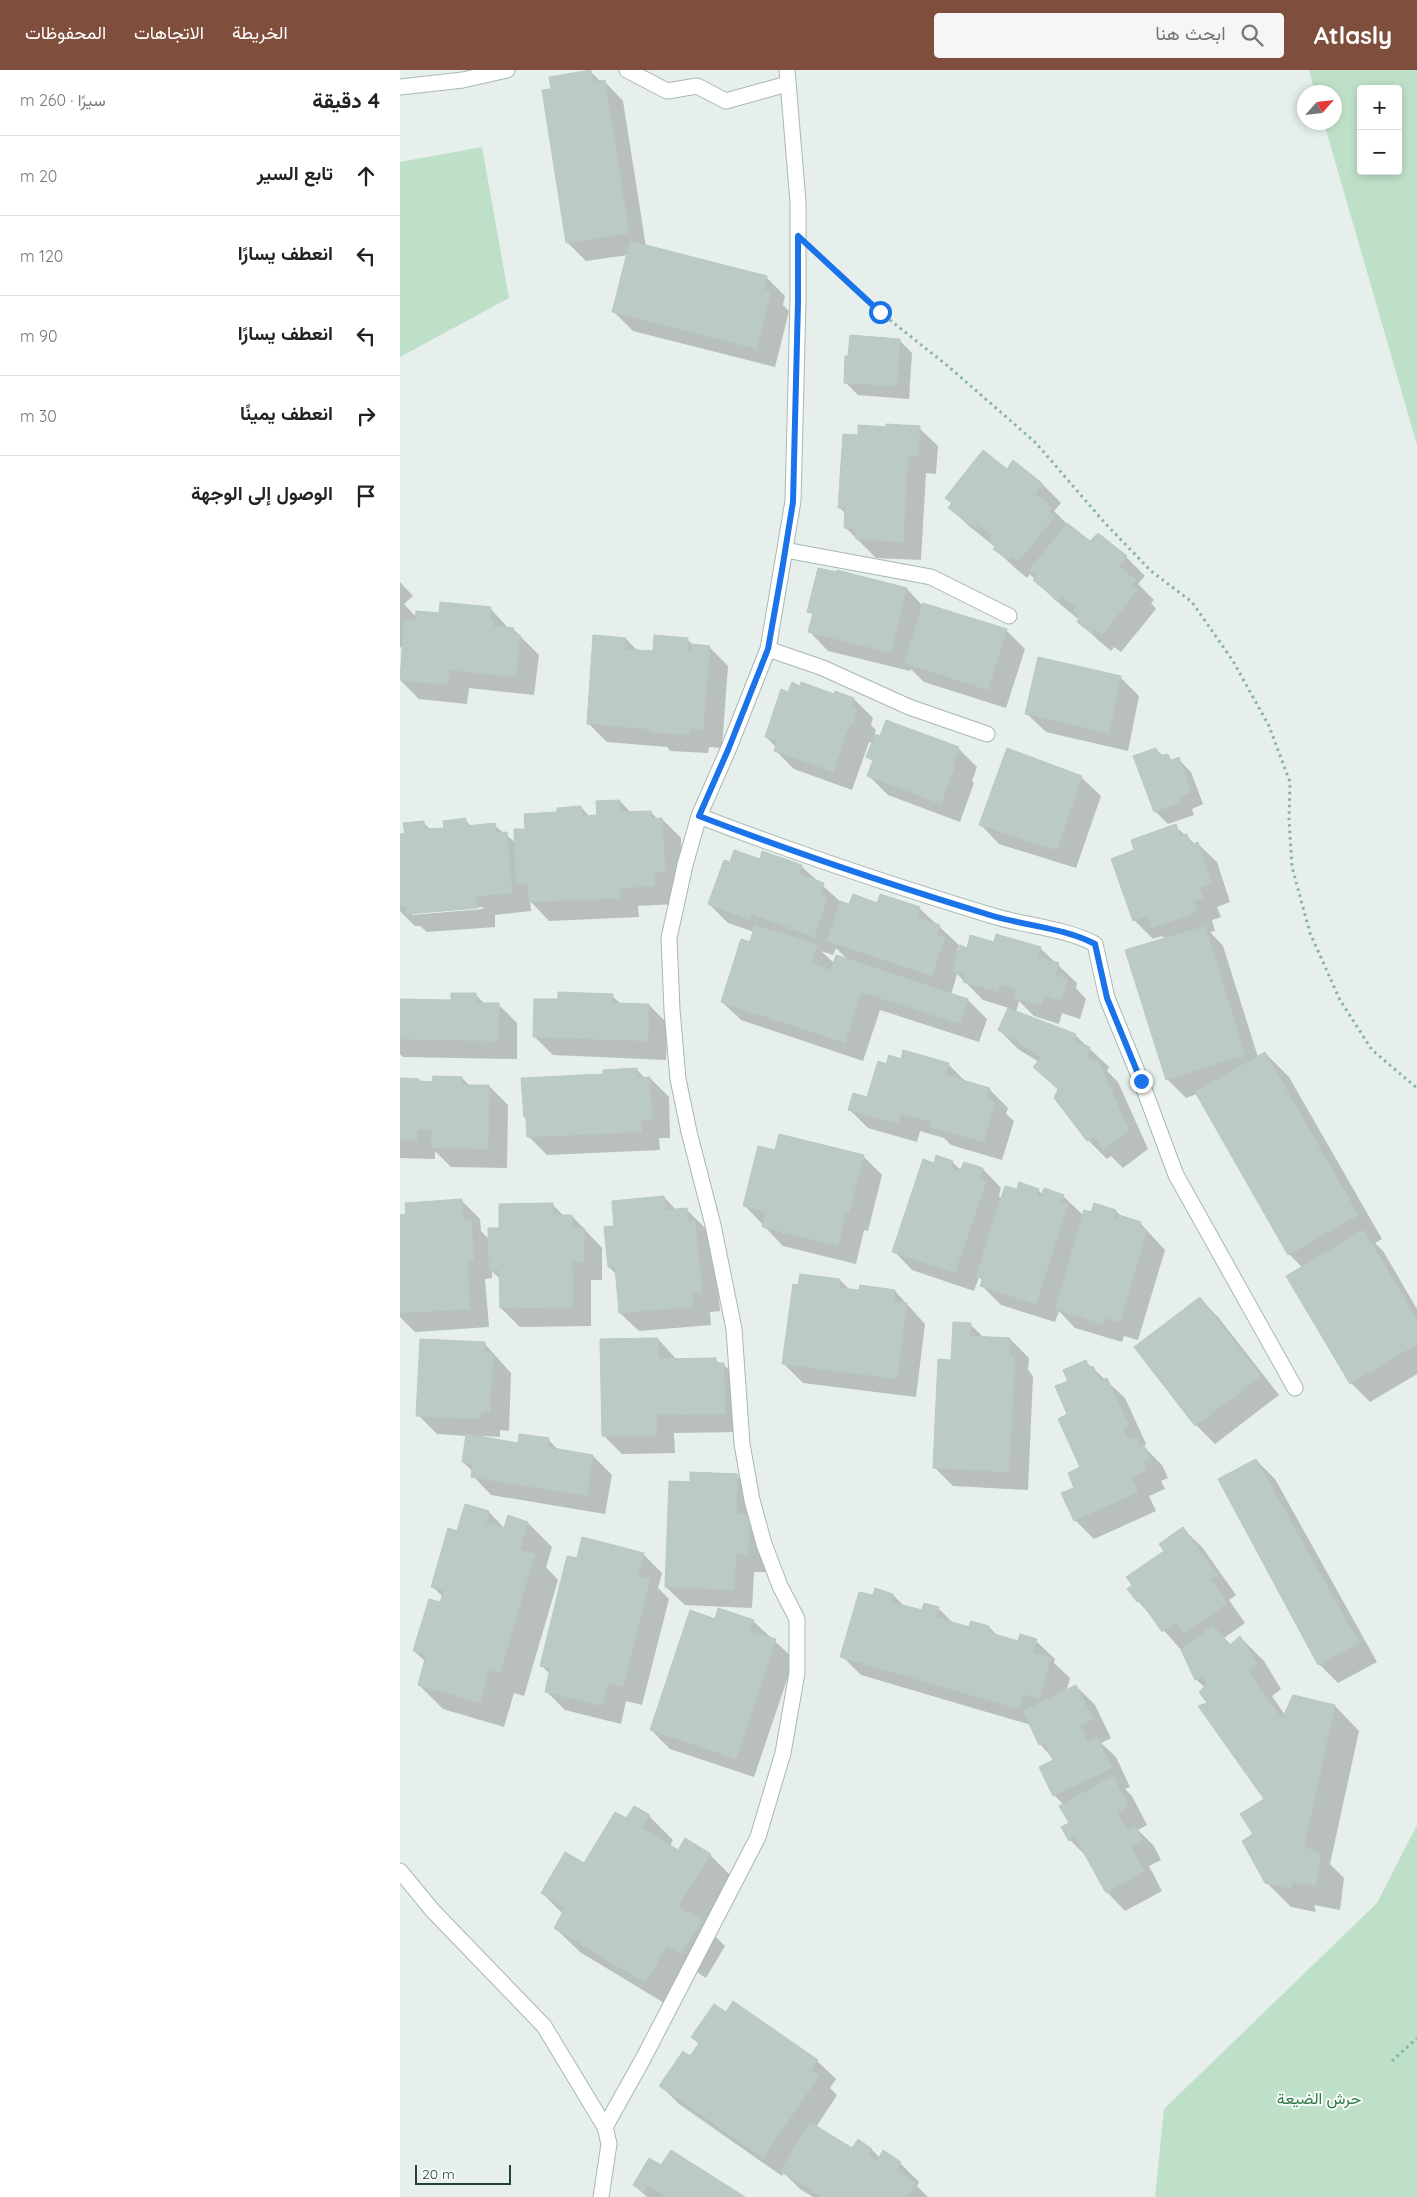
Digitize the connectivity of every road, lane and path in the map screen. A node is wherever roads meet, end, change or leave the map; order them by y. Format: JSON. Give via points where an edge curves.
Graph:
{"nodes":[{"id":1,"x":507,"y":70,"type":"edge"},
{"id":2,"x":627,"y":70,"type":"edge"},
{"id":3,"x":787,"y":77,"type":"edge"},
{"id":4,"x":400,"y":87,"type":"edge"},
{"id":5,"x":798,"y":236,"type":"junction"},
{"id":6,"x":785,"y":550,"type":"junction"},
{"id":7,"x":1009,"y":616,"type":"dead end"},
{"id":8,"x":768,"y":649,"type":"junction"},
{"id":9,"x":987,"y":734,"type":"dead end"},
{"id":10,"x":699,"y":816,"type":"junction"},
{"id":11,"x":1417,"y":1088,"type":"edge"},
{"id":12,"x":1295,"y":1388,"type":"dead end"},
{"id":13,"x":400,"y":1871,"type":"edge"},
{"id":14,"x":1417,"y":2038,"type":"edge"},
{"id":15,"x":1392,"y":2061,"type":"dead end"},
{"id":16,"x":605,"y":2127,"type":"junction"},
{"id":17,"x":601,"y":2197,"type":"edge"}],
"edges":[{"from":1,"to":4,"type":"street","via":[[463,80]]},
{"from":2,"to":3,"type":"street","via":[[667,91],[697,86],[726,101]]},
{"from":3,"to":5,"type":"street"},
{"from":5,"to":6,"type":"street","via":[[793,502]]},
{"from":5,"to":11,"type":"path","via":[[880,312],[1036,443],[1151,571],[1192,602],[1233,661],[1269,726],[1290,782],[1288,820],[1292,867],[1310,933],[1340,1000],[1372,1050]]},
{"from":6,"to":7,"type":"street","via":[[931,577]]},
{"from":6,"to":8,"type":"street"},
{"from":8,"to":9,"type":"street","via":[[824,668],[909,707]]},
{"from":8,"to":10,"type":"street"},
{"from":10,"to":12,"type":"street","via":[[771,844],[985,914],[1080,936],[1095,944],[1107,998],[1176,1175]]},
{"from":10,"to":16,"type":"street","via":[[669,938],[678,1079],[734,1329],[742,1444],[752,1500],[764,1544],[797,1619],[797,1673],[783,1753],[758,1837]]},
{"from":13,"to":16,"type":"street","via":[[433,1911],[544,2026]]},
{"from":14,"to":15,"type":"path"},
{"from":16,"to":17,"type":"street","via":[[609,2144]]}]}
